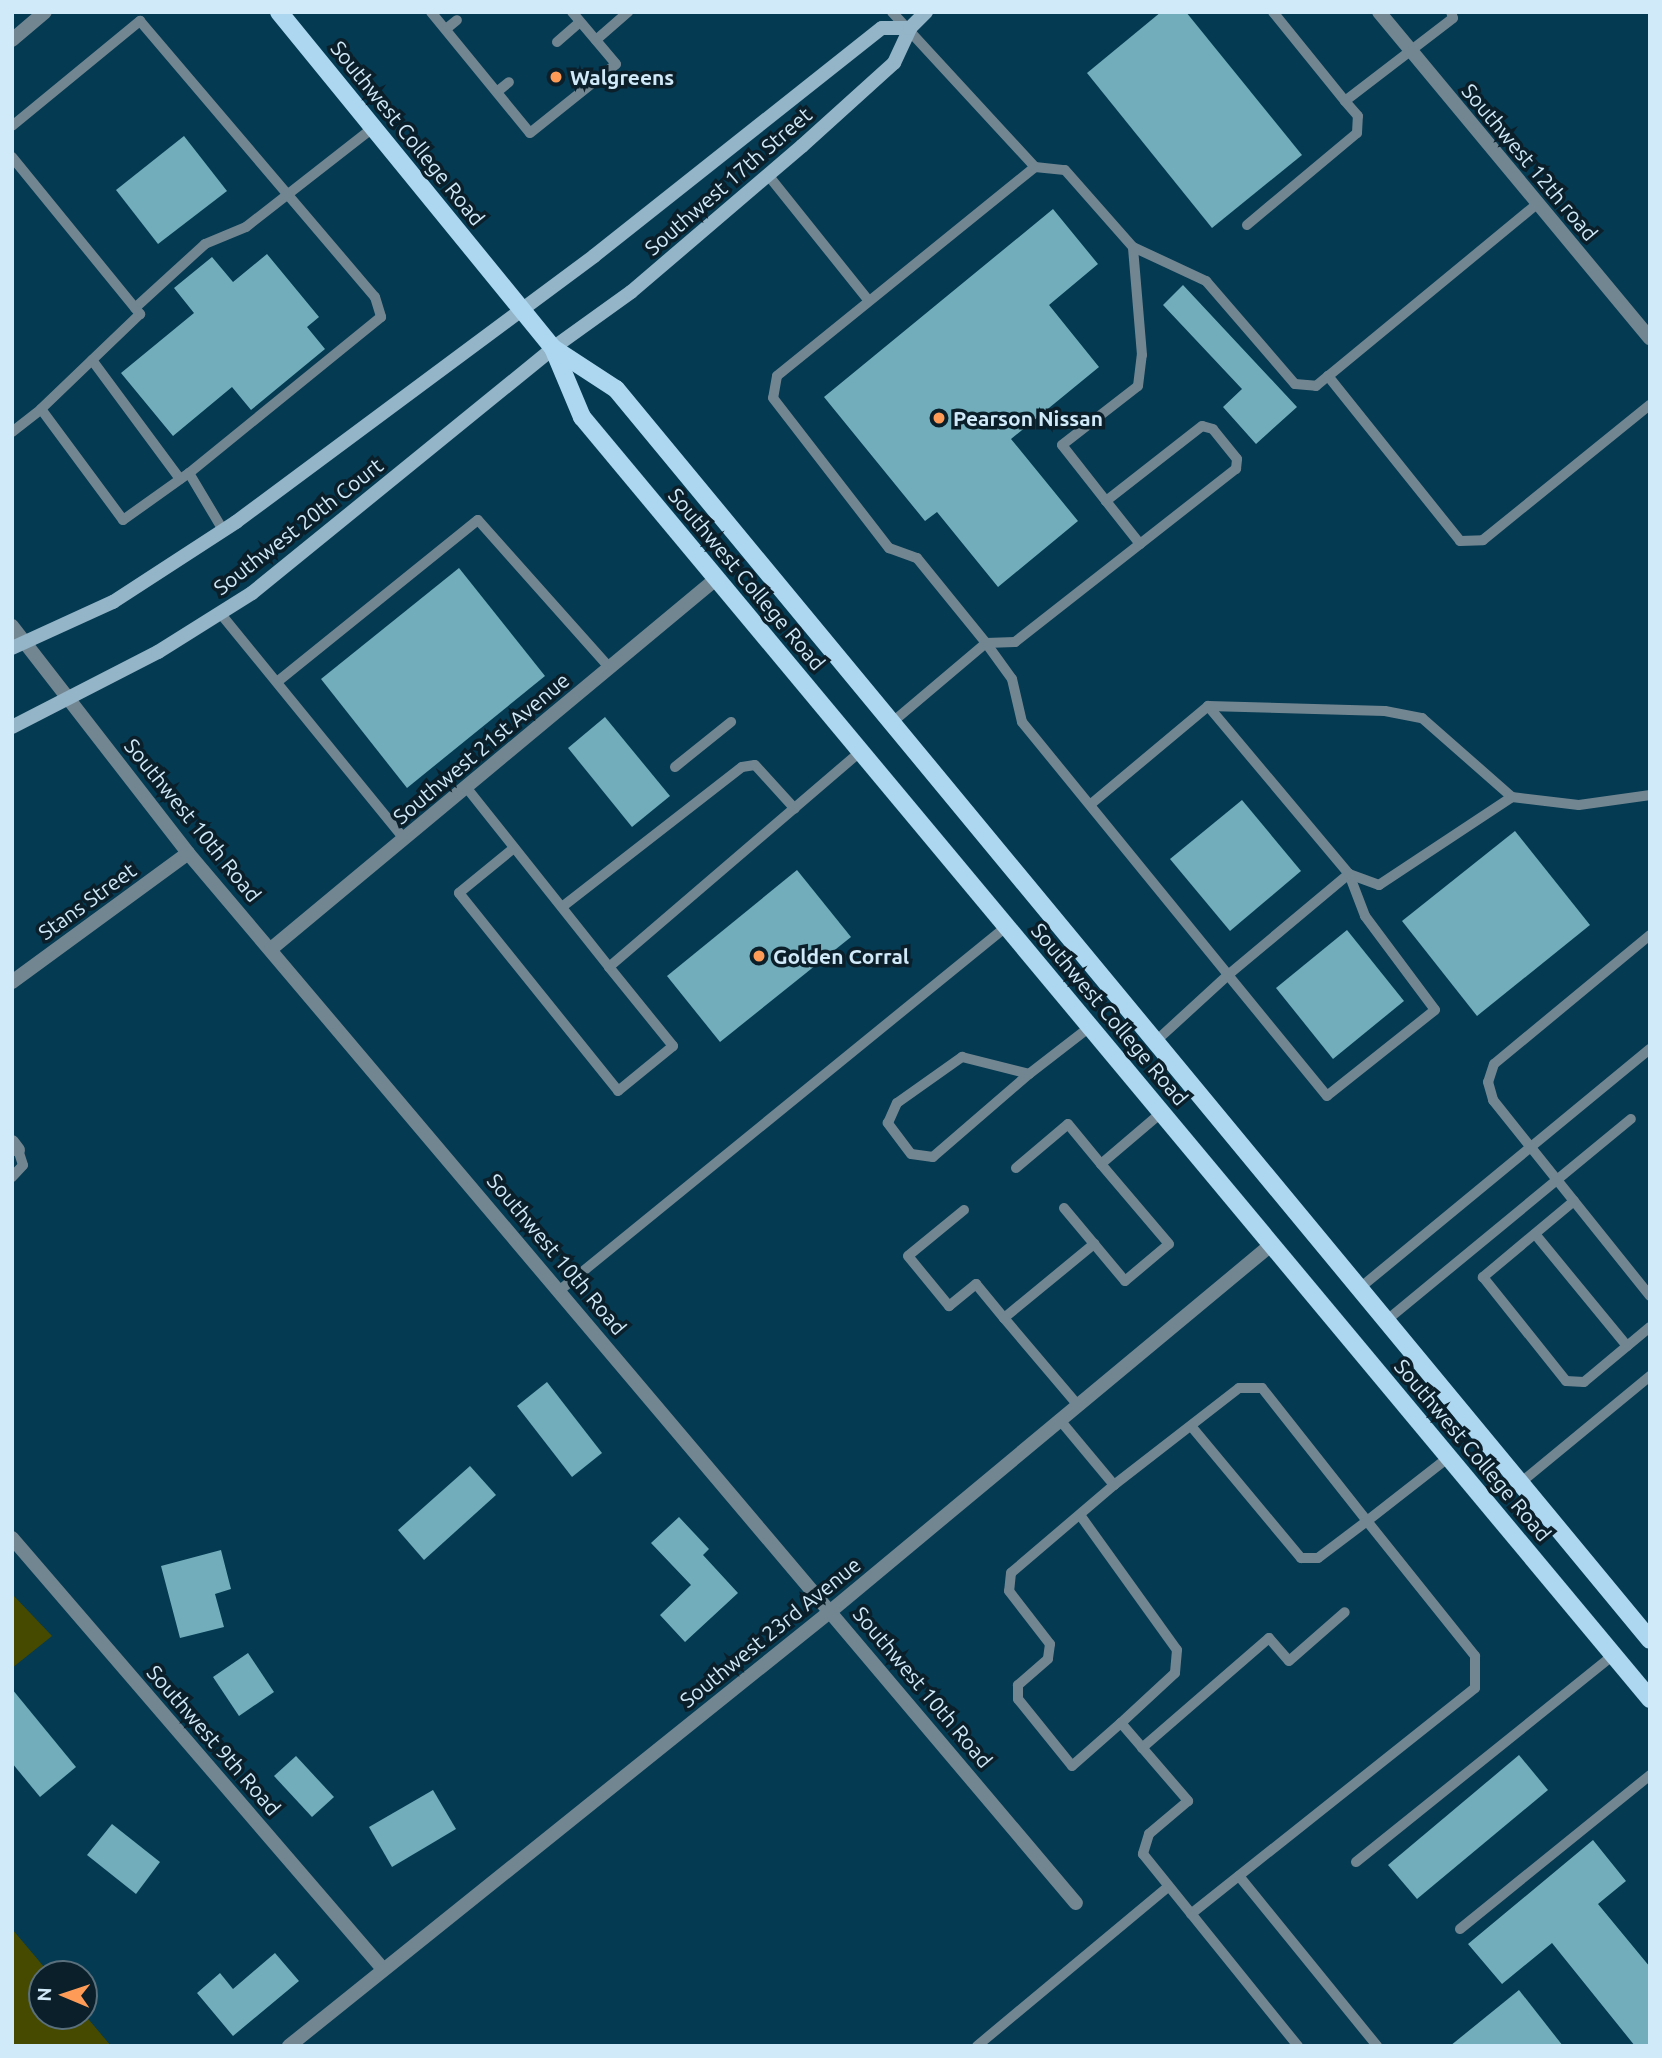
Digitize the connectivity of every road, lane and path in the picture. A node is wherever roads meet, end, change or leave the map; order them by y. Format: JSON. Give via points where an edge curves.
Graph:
{"nodes":[{"id":1,"x":45,"y":12,"type":"edge"},
{"id":2,"x":279,"y":12,"type":"edge"},
{"id":3,"x":432,"y":12,"type":"edge"},
{"id":4,"x":572,"y":12,"type":"edge"},
{"id":5,"x":628,"y":12,"type":"edge"},
{"id":6,"x":892,"y":12,"type":"edge"},
{"id":7,"x":926,"y":12,"type":"edge"},
{"id":8,"x":1273,"y":12,"type":"edge"},
{"id":9,"x":1379,"y":12,"type":"edge"},
{"id":10,"x":1451,"y":12,"type":"edge"},
{"id":11,"x":457,"y":20,"type":"dead end"},
{"id":12,"x":580,"y":22,"type":"junction"},
{"id":13,"x":910,"y":28,"type":"junction"},
{"id":14,"x":446,"y":29,"type":"junction"},
{"id":15,"x":12,"y":40,"type":"edge"},
{"id":16,"x":596,"y":40,"type":"junction"},
{"id":17,"x":557,"y":42,"type":"dead end"},
{"id":18,"x":480,"y":50,"type":"dead end"},
{"id":19,"x":1411,"y":51,"type":"junction"},
{"id":20,"x":469,"y":58,"type":"junction"},
{"id":21,"x":509,"y":82,"type":"dead end"},
{"id":22,"x":498,"y":92,"type":"junction"},
{"id":23,"x":1345,"y":101,"type":"junction"},
{"id":24,"x":12,"y":126,"type":"edge"},
{"id":25,"x":374,"y":127,"type":"junction"},
{"id":26,"x":12,"y":157,"type":"edge"},
{"id":27,"x":1035,"y":167,"type":"junction"},
{"id":28,"x":768,"y":175,"type":"junction"},
{"id":29,"x":285,"y":197,"type":"junction"},
{"id":30,"x":1537,"y":204,"type":"junction"},
{"id":31,"x":1247,"y":225,"type":"dead end"},
{"id":32,"x":1133,"y":247,"type":"junction"},
{"id":33,"x":870,"y":301,"type":"junction"},
{"id":34,"x":521,"y":307,"type":"junction"},
{"id":35,"x":135,"y":308,"type":"junction"},
{"id":36,"x":1650,"y":338,"type":"edge"},
{"id":37,"x":553,"y":348,"type":"junction"},
{"id":38,"x":92,"y":360,"type":"junction"},
{"id":39,"x":1328,"y":376,"type":"junction"},
{"id":40,"x":1650,"y":405,"type":"edge"},
{"id":41,"x":41,"y":409,"type":"junction"},
{"id":42,"x":12,"y":432,"type":"edge"},
{"id":43,"x":185,"y":476,"type":"junction"},
{"id":44,"x":1106,"y":501,"type":"junction"},
{"id":45,"x":223,"y":530,"type":"junction"},
{"id":46,"x":1140,"y":544,"type":"junction"},
{"id":47,"x":717,"y":578,"type":"junction"},
{"id":48,"x":220,"y":613,"type":"junction"},
{"id":49,"x":12,"y":626,"type":"edge"},
{"id":50,"x":986,"y":643,"type":"junction"},
{"id":51,"x":19,"y":645,"type":"edge"},
{"id":52,"x":610,"y":668,"type":"junction"},
{"id":53,"x":277,"y":682,"type":"junction"},
{"id":54,"x":69,"y":696,"type":"junction"},
{"id":55,"x":1208,"y":706,"type":"junction"},
{"id":56,"x":731,"y":722,"type":"dead end"},
{"id":57,"x":889,"y":725,"type":"junction"},
{"id":58,"x":12,"y":727,"type":"edge"},
{"id":59,"x":861,"y":751,"type":"junction"},
{"id":60,"x":675,"y":767,"type":"dead end"},
{"id":61,"x":466,"y":787,"type":"junction"},
{"id":62,"x":1650,"y":795,"type":"edge"},
{"id":63,"x":1512,"y":797,"type":"junction"},
{"id":64,"x":1091,"y":804,"type":"junction"},
{"id":65,"x":795,"y":809,"type":"junction"},
{"id":66,"x":404,"y":839,"type":"junction"},
{"id":67,"x":514,"y":848,"type":"junction"},
{"id":68,"x":188,"y":853,"type":"junction"},
{"id":69,"x":1349,"y":874,"type":"junction"},
{"id":70,"x":562,"y":907,"type":"junction"},
{"id":71,"x":1007,"y":926,"type":"junction"},
{"id":72,"x":1650,"y":935,"type":"edge"},
{"id":73,"x":271,"y":949,"type":"junction"},
{"id":74,"x":609,"y":967,"type":"junction"},
{"id":75,"x":1228,"y":975,"type":"junction"},
{"id":76,"x":12,"y":982,"type":"edge"},
{"id":77,"x":1091,"y":1026,"type":"junction"},
{"id":78,"x":1157,"y":1040,"type":"junction"},
{"id":79,"x":1650,"y":1049,"type":"edge"},
{"id":80,"x":1029,"y":1073,"type":"junction"},
{"id":81,"x":1162,"y":1112,"type":"junction"},
{"id":82,"x":1631,"y":1118,"type":"dead end"},
{"id":83,"x":15,"y":1146,"type":"edge"},
{"id":84,"x":1532,"y":1147,"type":"junction"},
{"id":85,"x":1101,"y":1164,"type":"junction"},
{"id":86,"x":1016,"y":1168,"type":"dead end"},
{"id":87,"x":12,"y":1177,"type":"edge"},
{"id":88,"x":1556,"y":1177,"type":"junction"},
{"id":89,"x":1574,"y":1201,"type":"junction"},
{"id":90,"x":1064,"y":1208,"type":"dead end"},
{"id":91,"x":964,"y":1210,"type":"dead end"},
{"id":92,"x":1535,"y":1234,"type":"junction"},
{"id":93,"x":1094,"y":1244,"type":"junction"},
{"id":94,"x":1272,"y":1244,"type":"junction"},
{"id":95,"x":1361,"y":1287,"type":"junction"},
{"id":96,"x":560,"y":1290,"type":"junction"},
{"id":97,"x":1650,"y":1296,"type":"edge"},
{"id":98,"x":1004,"y":1318,"type":"junction"},
{"id":99,"x":1387,"y":1320,"type":"junction"},
{"id":100,"x":1650,"y":1327,"type":"edge"},
{"id":101,"x":1627,"y":1346,"type":"junction"},
{"id":102,"x":1650,"y":1376,"type":"edge"},
{"id":103,"x":1077,"y":1404,"type":"junction"},
{"id":104,"x":1059,"y":1419,"type":"junction"},
{"id":105,"x":1191,"y":1426,"type":"junction"},
{"id":106,"x":1448,"y":1457,"type":"junction"},
{"id":107,"x":1520,"y":1484,"type":"junction"},
{"id":108,"x":1114,"y":1485,"type":"junction"},
{"id":109,"x":1080,"y":1516,"type":"junction"},
{"id":110,"x":1367,"y":1521,"type":"junction"},
{"id":111,"x":12,"y":1538,"type":"edge"},
{"id":112,"x":832,"y":1610,"type":"junction"},
{"id":113,"x":1345,"y":1612,"type":"dead end"},
{"id":114,"x":1650,"y":1640,"type":"edge"},
{"id":115,"x":1613,"y":1655,"type":"junction"},
{"id":116,"x":1650,"y":1699,"type":"edge"},
{"id":117,"x":1121,"y":1723,"type":"junction"},
{"id":118,"x":1142,"y":1748,"type":"junction"},
{"id":119,"x":1650,"y":1775,"type":"edge"},
{"id":120,"x":1356,"y":1862,"type":"dead end"},
{"id":121,"x":1239,"y":1876,"type":"junction"},
{"id":122,"x":1168,"y":1887,"type":"junction"},
{"id":123,"x":1076,"y":1903,"type":"dead end"},
{"id":124,"x":1191,"y":1914,"type":"junction"},
{"id":125,"x":1460,"y":1929,"type":"dead end"},
{"id":126,"x":383,"y":1969,"type":"junction"},
{"id":127,"x":289,"y":2046,"type":"edge"},
{"id":128,"x":977,"y":2046,"type":"edge"},
{"id":129,"x":1298,"y":2046,"type":"edge"},
{"id":130,"x":1377,"y":2046,"type":"edge"}],
"edges":[{"from":1,"to":15,"type":"street"},
{"from":2,"to":25,"type":"main road","name":"Southwest College Road"},
{"from":3,"to":14,"type":"lane"},
{"from":4,"to":12,"type":"lane"},
{"from":5,"to":16,"type":"lane"},
{"from":6,"to":13,"type":"lane"},
{"from":7,"to":13,"type":"main road","name":"Southwest 17th Street"},
{"from":8,"to":23,"type":"lane"},
{"from":9,"to":19,"type":"street","name":"Southwest 12th road"},
{"from":10,"to":19,"type":"lane","via":[[1453,18]]},
{"from":11,"to":14,"type":"lane"},
{"from":12,"to":16,"type":"lane"},
{"from":12,"to":17,"type":"lane"},
{"from":13,"to":27,"type":"lane"},
{"from":13,"to":28,"type":"main road","name":"Southwest 17th Street","via":[[894,63]]},
{"from":13,"to":34,"type":"main road","name":"Southwest 17th Street","via":[[881,28]]},
{"from":14,"to":20,"type":"lane"},
{"from":16,"to":22,"type":"lane","via":[[616,64],[530,132]]},
{"from":18,"to":20,"type":"lane"},
{"from":19,"to":23,"type":"lane"},
{"from":19,"to":30,"type":"street","name":"Southwest 12th road"},
{"from":20,"to":22,"type":"lane"},
{"from":21,"to":22,"type":"lane"},
{"from":23,"to":31,"type":"lane","via":[[1358,116],[1357,132]]},
{"from":24,"to":29,"type":"lane","via":[[140,21]]},
{"from":25,"to":29,"type":"lane"},
{"from":25,"to":34,"type":"main road","name":"Southwest College Road"},
{"from":26,"to":35,"type":"lane"},
{"from":27,"to":32,"type":"lane","via":[[1065,170]]},
{"from":27,"to":33,"type":"lane"},
{"from":28,"to":33,"type":"lane"},
{"from":28,"to":37,"type":"main road","name":"Southwest 17th Street","via":[[631,292]]},
{"from":29,"to":35,"type":"lane","via":[[246,227],[205,244]]},
{"from":29,"to":43,"type":"lane","via":[[375,297],[381,317]]},
{"from":30,"to":36,"type":"street","name":"Southwest 12th road"},
{"from":30,"to":39,"type":"lane"},
{"from":32,"to":39,"type":"lane","via":[[1206,281],[1295,384],[1316,386]]},
{"from":32,"to":44,"type":"lane","via":[[1142,355],[1138,386],[1062,445]]},
{"from":33,"to":50,"type":"lane","via":[[777,376],[773,398],[889,548],[917,558]]},
{"from":34,"to":37,"type":"main road","name":"Southwest College Road"},
{"from":34,"to":45,"type":"main road","name":"Southwest 20th Court"},
{"from":35,"to":38,"type":"lane","via":[[140,314]]},
{"from":37,"to":47,"type":"main road","name":"Southwest College Road","via":[[582,417]]},
{"from":37,"to":48,"type":"main road","name":"Southwest 20th Court","via":[[252,593]]},
{"from":37,"to":57,"type":"main road","name":"Southwest College Road","via":[[616,389]]},
{"from":38,"to":41,"type":"lane"},
{"from":38,"to":43,"type":"lane"},
{"from":39,"to":40,"type":"lane","via":[[1460,541],[1483,540]]},
{"from":41,"to":42,"type":"lane"},
{"from":41,"to":43,"type":"lane","via":[[123,520]]},
{"from":43,"to":45,"type":"lane"},
{"from":44,"to":46,"type":"lane"},
{"from":44,"to":46,"type":"lane","via":[[1202,426],[1221,439],[1237,459],[1236,469]]},
{"from":45,"to":51,"type":"main road","name":"Southwest 20th Court","via":[[113,602]]},
{"from":46,"to":50,"type":"lane","via":[[1015,642]]},
{"from":47,"to":52,"type":"street","name":"Southwest 21st Avenue"},
{"from":47,"to":59,"type":"main road","name":"Southwest College Road"},
{"from":48,"to":53,"type":"lane"},
{"from":48,"to":54,"type":"main road","name":"Southwest 20th Court","via":[[158,652]]},
{"from":49,"to":51,"type":"street","name":"Southwest 10th Road"},
{"from":50,"to":57,"type":"lane"},
{"from":50,"to":64,"type":"lane","via":[[1012,678],[1022,722]]},
{"from":51,"to":54,"type":"street","name":"Southwest 10th Road"},
{"from":52,"to":53,"type":"lane","via":[[478,520]]},
{"from":52,"to":61,"type":"street","name":"Southwest 21st Avenue"},
{"from":53,"to":66,"type":"lane"},
{"from":54,"to":58,"type":"main road","name":"Southwest 20th Court"},
{"from":54,"to":68,"type":"street","name":"Southwest 10th Road"},
{"from":55,"to":63,"type":"lane","via":[[1384,711],[1422,718]]},
{"from":55,"to":64,"type":"lane"},
{"from":55,"to":69,"type":"lane"},
{"from":56,"to":60,"type":"lane"},
{"from":57,"to":78,"type":"main road","name":"Southwest College Road"},
{"from":59,"to":65,"type":"lane"},
{"from":59,"to":71,"type":"main road","name":"Southwest College Road"},
{"from":61,"to":66,"type":"street","name":"Southwest 21st Avenue"},
{"from":61,"to":67,"type":"lane"},
{"from":62,"to":63,"type":"lane","via":[[1579,805]]},
{"from":63,"to":69,"type":"lane","via":[[1379,885]]},
{"from":64,"to":75,"type":"lane"},
{"from":65,"to":70,"type":"lane","via":[[755,765],[742,767]]},
{"from":65,"to":74,"type":"lane"},
{"from":66,"to":73,"type":"street","name":"Southwest 21st Avenue"},
{"from":67,"to":70,"type":"lane"},
{"from":67,"to":74,"type":"lane","via":[[459,892],[618,1091],[673,1046]]},
{"from":68,"to":73,"type":"street","name":"Southwest 10th Road"},
{"from":68,"to":76,"type":"street","name":"Stans Street"},
{"from":69,"to":75,"type":"lane"},
{"from":69,"to":75,"type":"lane","via":[[1365,916],[1435,1010],[1327,1096]]},
{"from":70,"to":74,"type":"lane"},
{"from":71,"to":77,"type":"main road","name":"Southwest College Road"},
{"from":71,"to":96,"type":"lane"},
{"from":72,"to":84,"type":"lane","via":[[1494,1064],[1488,1082],[1493,1100]]},
{"from":73,"to":96,"type":"street","name":"Southwest 10th Road"},
{"from":75,"to":78,"type":"lane"},
{"from":77,"to":80,"type":"lane"},
{"from":77,"to":81,"type":"main road","name":"Southwest College Road"},
{"from":78,"to":95,"type":"main road","name":"Southwest College Road"},
{"from":79,"to":84,"type":"lane"},
{"from":80,"to":80,"type":"lane","via":[[962,1057],[897,1103],[888,1123],[911,1154],[933,1157]]},
{"from":81,"to":85,"type":"lane"},
{"from":81,"to":94,"type":"main road","name":"Southwest College Road"},
{"from":82,"to":88,"type":"lane"},
{"from":83,"to":87,"type":"lane","via":[[23,1165]]},
{"from":84,"to":88,"type":"lane"},
{"from":84,"to":95,"type":"lane"},
{"from":85,"to":86,"type":"lane","via":[[1068,1124]]},
{"from":85,"to":93,"type":"lane","via":[[1168,1244],[1125,1281]]},
{"from":88,"to":89,"type":"lane"},
{"from":88,"to":99,"type":"lane"},
{"from":89,"to":92,"type":"lane"},
{"from":89,"to":97,"type":"lane"},
{"from":90,"to":93,"type":"lane"},
{"from":91,"to":98,"type":"lane","via":[[908,1256],[949,1306],[976,1284]]},
{"from":92,"to":101,"type":"lane"},
{"from":92,"to":101,"type":"lane","via":[[1483,1277],[1566,1381],[1584,1382]]},
{"from":93,"to":98,"type":"lane"},
{"from":94,"to":103,"type":"street","name":"Southwest 23rd Avenue"},
{"from":94,"to":106,"type":"main road","name":"Southwest College Road"},
{"from":95,"to":99,"type":"main road","name":"Southwest College Road"},
{"from":96,"to":112,"type":"street","name":"Southwest 10th Road"},
{"from":98,"to":103,"type":"lane"},
{"from":99,"to":107,"type":"main road","name":"Southwest College Road"},
{"from":100,"to":101,"type":"lane"},
{"from":102,"to":107,"type":"lane"},
{"from":103,"to":104,"type":"street","name":"Southwest 23rd Avenue"},
{"from":104,"to":108,"type":"lane"},
{"from":104,"to":112,"type":"street","name":"Southwest 23rd Avenue"},
{"from":105,"to":108,"type":"lane"},
{"from":105,"to":110,"type":"lane","via":[[1301,1558],[1318,1558]]},
{"from":105,"to":110,"type":"lane","via":[[1239,1388],[1262,1388]]},
{"from":106,"to":110,"type":"lane"},
{"from":106,"to":115,"type":"main road","name":"Southwest College Road"},
{"from":107,"to":114,"type":"main road","name":"Southwest College Road"},
{"from":108,"to":109,"type":"lane"},
{"from":109,"to":117,"type":"lane","via":[[1177,1650],[1175,1673]]},
{"from":109,"to":117,"type":"lane","via":[[1011,1573],[1009,1591],[1050,1644],[1048,1659],[1018,1685],[1018,1699],[1072,1766]]},
{"from":110,"to":121,"type":"lane","via":[[1475,1656],[1475,1688]]},
{"from":111,"to":126,"type":"street","name":"Southwest 9th Road"},
{"from":112,"to":123,"type":"street","name":"Southwest 10th Road"},
{"from":112,"to":126,"type":"street","name":"Southwest 23rd Avenue"},
{"from":113,"to":118,"type":"lane","via":[[1289,1661],[1269,1638]]},
{"from":115,"to":116,"type":"main road","name":"Southwest College Road"},
{"from":115,"to":120,"type":"lane"},
{"from":117,"to":118,"type":"lane"},
{"from":118,"to":122,"type":"lane","via":[[1188,1801],[1149,1834],[1143,1854]]},
{"from":119,"to":125,"type":"lane"},
{"from":121,"to":124,"type":"lane"},
{"from":121,"to":130,"type":"lane"},
{"from":122,"to":124,"type":"lane"},
{"from":122,"to":128,"type":"lane"},
{"from":124,"to":129,"type":"lane"},
{"from":126,"to":127,"type":"street","name":"Southwest 23rd Avenue"}]}
